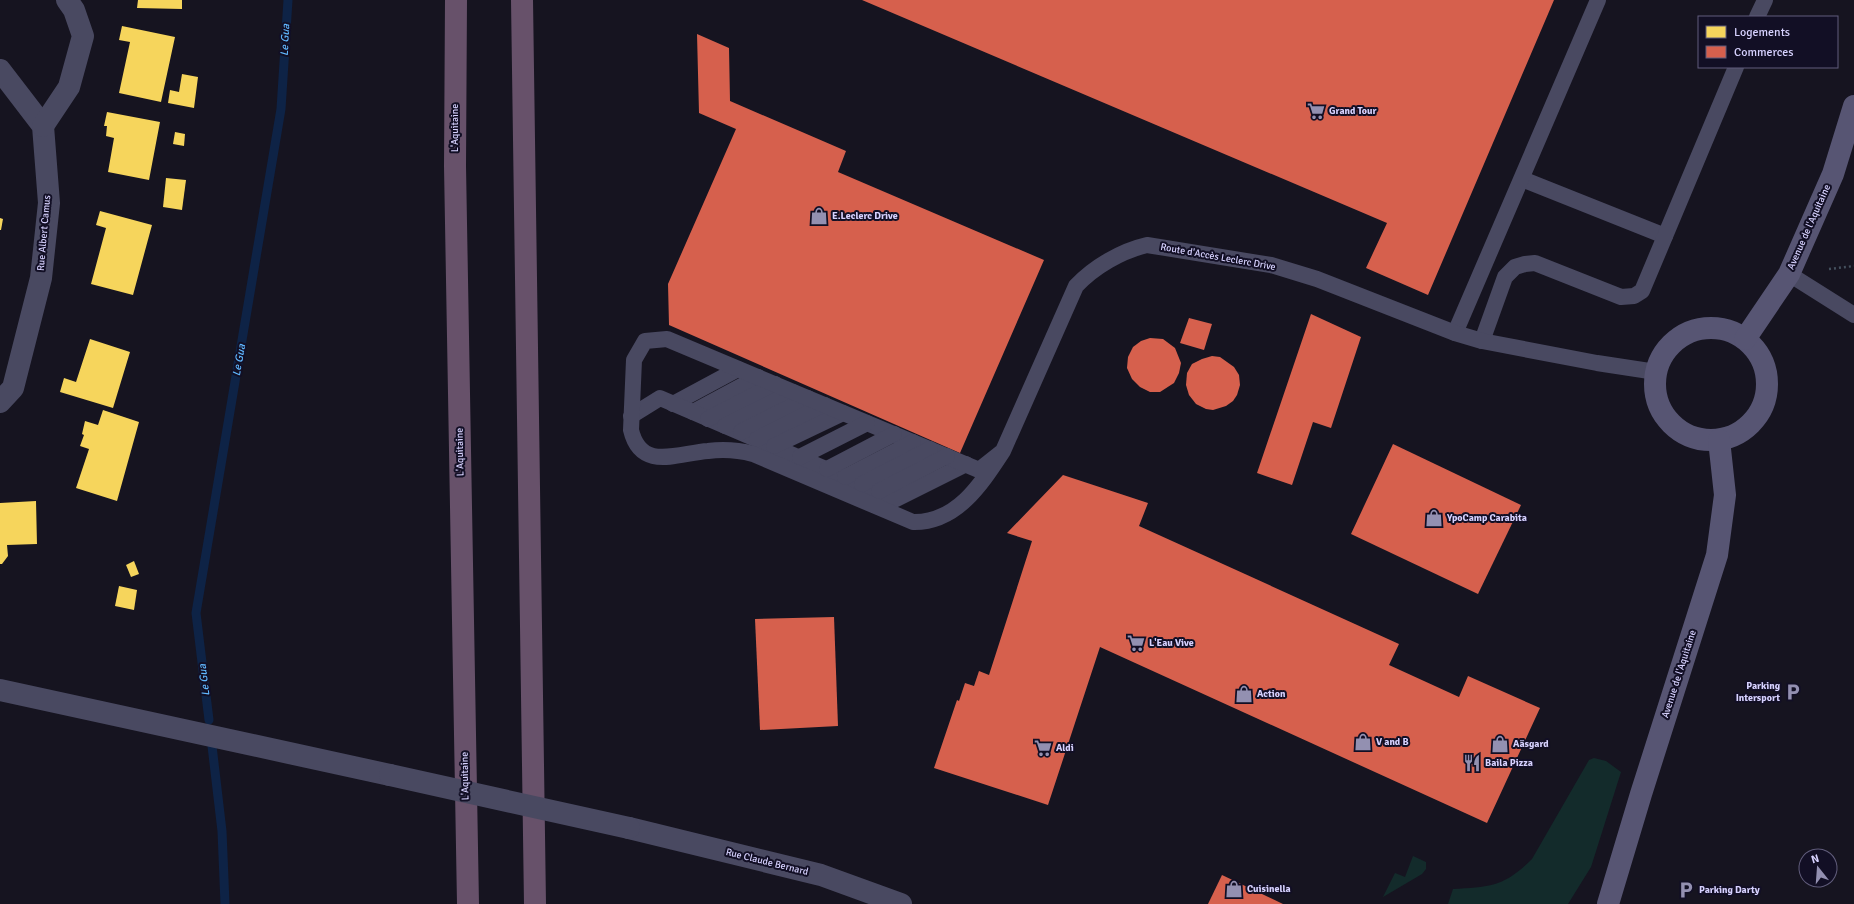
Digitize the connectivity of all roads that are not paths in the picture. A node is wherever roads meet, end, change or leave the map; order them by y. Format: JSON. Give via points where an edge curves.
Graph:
{"nodes":[{"id":1,"x":67,"y":0,"type":"edge"},
{"id":2,"x":456,"y":0,"type":"edge"},
{"id":3,"x":522,"y":0,"type":"edge"},
{"id":4,"x":1598,"y":0,"type":"edge"},
{"id":5,"x":1765,"y":0,"type":"edge"},
{"id":6,"x":1757,"y":16,"type":"edge"},
{"id":7,"x":1736,"y":68,"type":"edge"},
{"id":8,"x":0,"y":70,"type":"edge"},
{"id":9,"x":1854,"y":106,"type":"edge"},
{"id":10,"x":43,"y":126,"type":"junction"},
{"id":11,"x":1522,"y":179,"type":"junction"},
{"id":12,"x":1665,"y":236,"type":"junction"},
{"id":13,"x":1788,"y":274,"type":"junction"},
{"id":14,"x":1854,"y":315,"type":"edge"},
{"id":15,"x":1455,"y":333,"type":"junction"},
{"id":16,"x":1745,"y":339,"type":"junction"},
{"id":17,"x":1482,"y":341,"type":"junction"},
{"id":18,"x":738,"y":369,"type":"junction"},
{"id":19,"x":1656,"y":372,"type":"junction"},
{"id":20,"x":758,"y":377,"type":"junction"},
{"id":21,"x":775,"y":384,"type":"junction"},
{"id":22,"x":793,"y":392,"type":"junction"},
{"id":23,"x":808,"y":398,"type":"junction"},
{"id":24,"x":0,"y":402,"type":"edge"},
{"id":25,"x":673,"y":404,"type":"junction"},
{"id":26,"x":825,"y":405,"type":"junction"},
{"id":27,"x":693,"y":412,"type":"junction"},
{"id":28,"x":843,"y":413,"type":"junction"},
{"id":29,"x":631,"y":416,"type":"junction"},
{"id":30,"x":708,"y":418,"type":"junction"},
{"id":31,"x":867,"y":423,"type":"junction"},
{"id":32,"x":725,"y":426,"type":"junction"},
{"id":33,"x":741,"y":432,"type":"junction"},
{"id":34,"x":894,"y":434,"type":"junction"},
{"id":35,"x":757,"y":440,"type":"junction"},
{"id":36,"x":1719,"y":440,"type":"junction"},
{"id":37,"x":913,"y":442,"type":"junction"},
{"id":38,"x":774,"y":446,"type":"junction"},
{"id":39,"x":930,"y":449,"type":"junction"},
{"id":40,"x":1002,"y":451,"type":"junction"},
{"id":41,"x":947,"y":456,"type":"junction"},
{"id":42,"x":800,"y":458,"type":"junction"},
{"id":43,"x":966,"y":464,"type":"junction"},
{"id":44,"x":827,"y":469,"type":"junction"},
{"id":45,"x":845,"y":477,"type":"junction"},
{"id":46,"x":862,"y":484,"type":"junction"},
{"id":47,"x":879,"y":491,"type":"junction"},
{"id":48,"x":0,"y":690,"type":"edge"},
{"id":49,"x":468,"y":904,"type":"edge"},
{"id":50,"x":535,"y":904,"type":"edge"},
{"id":51,"x":901,"y":904,"type":"edge"},
{"id":52,"x":1608,"y":904,"type":"edge"}],
"edges":[{"from":1,"to":10,"type":"street","via":[[74,10],[82,36],[69,87]]},
{"from":2,"to":49,"type":"highway","name":"L'Aquitaine","via":[[455,182]]},
{"from":3,"to":50,"type":"highway"},
{"from":4,"to":11,"type":"lane"},
{"from":5,"to":6,"type":"lane"},
{"from":7,"to":12,"type":"lane"},
{"from":8,"to":10,"type":"street"},
{"from":9,"to":13,"type":"main road","name":"Avenue de l'Aquitaine","via":[[1833,174]]},
{"from":10,"to":24,"type":"street","name":"Rue Albert Camus","via":[[49,203],[41,278],[13,388]]},
{"from":11,"to":12,"type":"lane"},
{"from":11,"to":15,"type":"lane"},
{"from":12,"to":17,"type":"lane","via":[[1642,291],[1634,296],[1621,297],[1535,263],[1515,267],[1505,277]]},
{"from":13,"to":14,"type":"lane"},
{"from":13,"to":16,"type":"main road","name":"Avenue de l'Aquitaine"},
{"from":15,"to":17,"type":"lane","name":"Route d'Accès Leclerc Drive"},
{"from":15,"to":40,"type":"lane","name":"Route d'Accès Leclerc Drive","via":[[1317,279],[1271,265],[1147,245],[1133,248],[1088,273],[1076,286]]},
{"from":16,"to":19,"type":"main road","via":[[1728,330],[1710,328],[1692,331],[1676,340],[1663,354]]},
{"from":16,"to":36,"type":"main road","via":[[1758,352],[1766,369],[1768,388],[1763,406],[1752,423],[1737,434]]},
{"from":17,"to":19,"type":"lane","name":"Route d'Accès Leclerc Drive"},
{"from":18,"to":20,"type":"lane"},
{"from":18,"to":25,"type":"lane"},
{"from":18,"to":29,"type":"lane","name":"Route d'Accès Leclerc Drive","via":[[667,339],[645,341],[634,360]]},
{"from":19,"to":36,"type":"main road","via":[[1655,390],[1660,407],[1670,422],[1684,433],[1701,439]]},
{"from":20,"to":21,"type":"lane"},
{"from":20,"to":27,"type":"lane"},
{"from":21,"to":22,"type":"lane"},
{"from":21,"to":30,"type":"lane"},
{"from":22,"to":23,"type":"lane"},
{"from":22,"to":32,"type":"lane"},
{"from":23,"to":26,"type":"lane"},
{"from":23,"to":33,"type":"lane"},
{"from":25,"to":27,"type":"lane"},
{"from":25,"to":29,"type":"lane","via":[[660,398]]},
{"from":26,"to":28,"type":"lane"},
{"from":26,"to":35,"type":"lane"},
{"from":27,"to":30,"type":"lane"},
{"from":28,"to":31,"type":"lane"},
{"from":28,"to":38,"type":"lane"},
{"from":29,"to":40,"type":"lane","name":"Route d'Accès Leclerc Drive","via":[[633,440],[637,447],[651,456],[672,457],[709,450],[741,451],[761,457],[913,522],[924,522],[946,515],[957,507],[981,484]]},
{"from":30,"to":32,"type":"lane"},
{"from":31,"to":34,"type":"lane"},
{"from":31,"to":42,"type":"lane"},
{"from":32,"to":33,"type":"lane"},
{"from":33,"to":35,"type":"lane"},
{"from":34,"to":37,"type":"lane"},
{"from":34,"to":44,"type":"lane"},
{"from":35,"to":38,"type":"lane"},
{"from":36,"to":52,"type":"main road","name":"Avenue de l'Aquitaine","via":[[1725,495],[1717,555]]},
{"from":37,"to":39,"type":"lane"},
{"from":37,"to":45,"type":"lane"},
{"from":38,"to":42,"type":"lane"},
{"from":39,"to":41,"type":"lane"},
{"from":39,"to":46,"type":"lane"},
{"from":40,"to":43,"type":"lane","via":[[979,470]]},
{"from":41,"to":43,"type":"lane"},
{"from":41,"to":47,"type":"lane"},
{"from":42,"to":44,"type":"lane"},
{"from":43,"to":47,"type":"lane","via":[[896,499]]},
{"from":44,"to":45,"type":"lane"},
{"from":45,"to":46,"type":"lane"},
{"from":46,"to":47,"type":"lane"},
{"from":48,"to":51,"type":"street","name":"Rue Claude Bernard","bridge":true,"via":[[629,828],[821,875]]}]}
